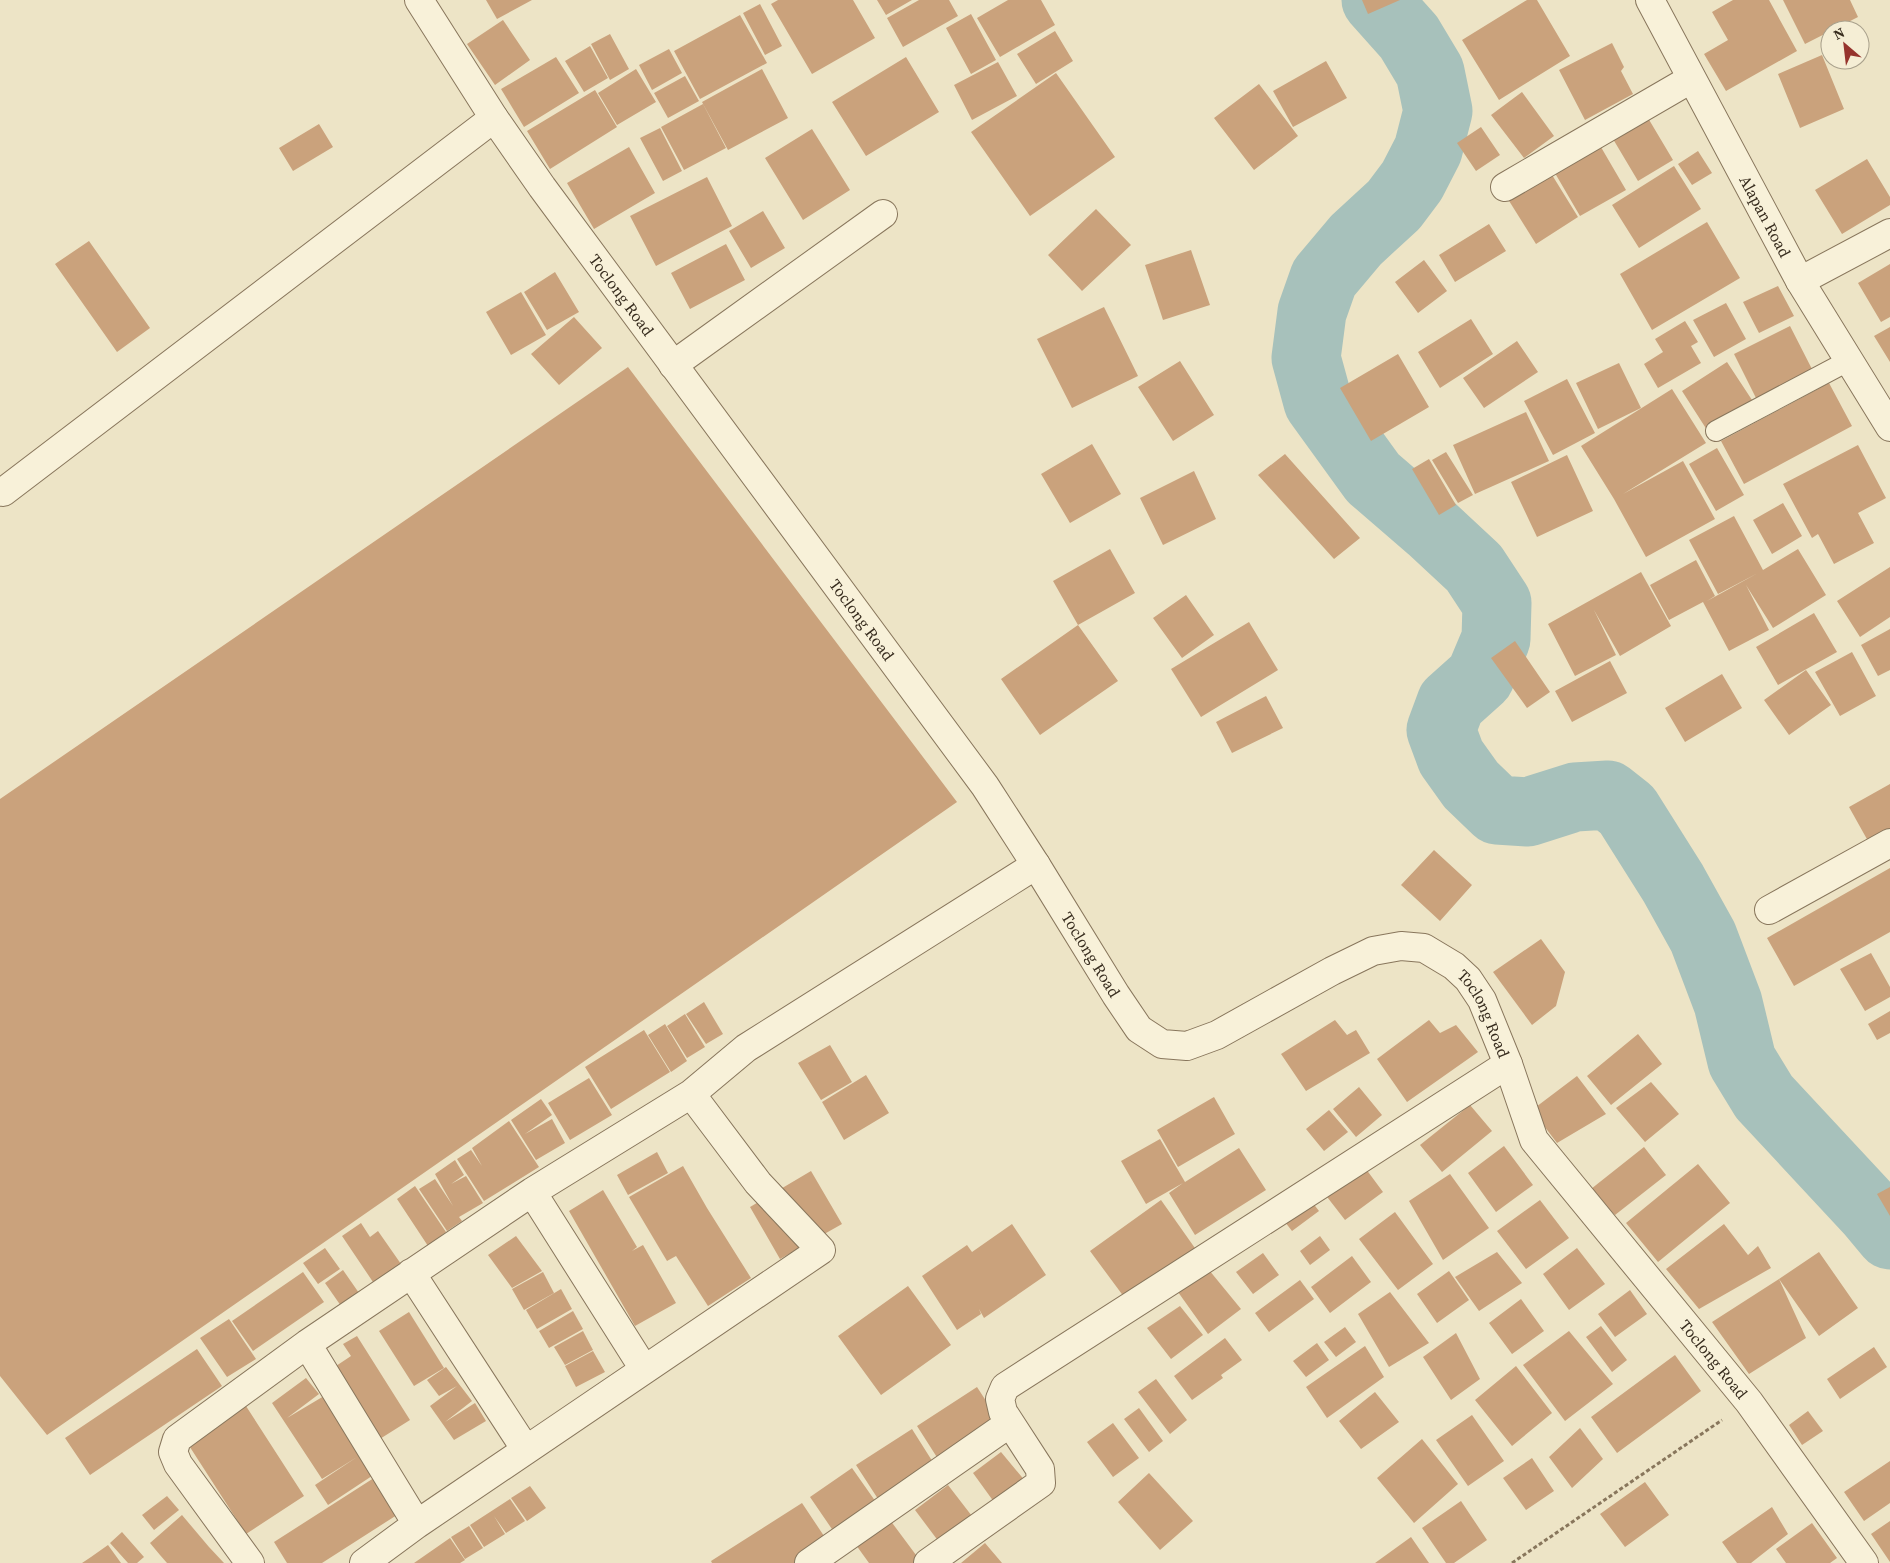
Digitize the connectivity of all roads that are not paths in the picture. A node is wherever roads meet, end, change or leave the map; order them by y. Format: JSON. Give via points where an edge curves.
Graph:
{"nodes":[{"id":1,"x":419,"y":0,"type":"edge"},
{"id":2,"x":1650,"y":0,"type":"edge"},
{"id":3,"x":1691,"y":79,"type":"junction"},
{"id":4,"x":494,"y":118,"type":"junction"},
{"id":5,"x":1505,"y":187,"type":"dead end"},
{"id":6,"x":883,"y":214,"type":"dead end"},
{"id":7,"x":1890,"y":233,"type":"edge"},
{"id":8,"x":1811,"y":275,"type":"junction"},
{"id":9,"x":1848,"y":361,"type":"junction"},
{"id":10,"x":673,"y":365,"type":"junction"},
{"id":11,"x":1890,"y":428,"type":"edge"},
{"id":12,"x":1716,"y":431,"type":"dead end"},
{"id":13,"x":3,"y":492,"type":"dead end"},
{"id":14,"x":1890,"y":843,"type":"edge"},
{"id":15,"x":1036,"y":865,"type":"junction"},
{"id":16,"x":1769,"y":910,"type":"dead end"},
{"id":17,"x":1508,"y":1064,"type":"junction"},
{"id":18,"x":691,"y":1094,"type":"junction"},
{"id":19,"x":532,"y":1192,"type":"junction"},
{"id":20,"x":411,"y":1273,"type":"junction"},
{"id":21,"x":307,"y":1344,"type":"junction"},
{"id":22,"x":644,"y":1369,"type":"junction"},
{"id":23,"x":1010,"y":1423,"type":"junction"},
{"id":24,"x":526,"y":1450,"type":"junction"},
{"id":25,"x":417,"y":1524,"type":"junction"},
{"id":26,"x":250,"y":1563,"type":"edge"},
{"id":27,"x":364,"y":1563,"type":"edge"},
{"id":28,"x":809,"y":1563,"type":"edge"},
{"id":29,"x":928,"y":1563,"type":"edge"},
{"id":30,"x":1864,"y":1563,"type":"edge"}],
"edges":[{"from":1,"to":4,"type":"street","name":"Toclong Road"},
{"from":2,"to":3,"type":"street","name":"Alapan Road"},
{"from":3,"to":5,"type":"street"},
{"from":3,"to":8,"type":"street","name":"Alapan Road"},
{"from":4,"to":10,"type":"street","name":"Toclong Road"},
{"from":4,"to":13,"type":"street"},
{"from":6,"to":10,"type":"street"},
{"from":7,"to":8,"type":"street"},
{"from":8,"to":9,"type":"street","name":"Alapan Road"},
{"from":9,"to":11,"type":"street","name":"Alapan Road"},
{"from":9,"to":12,"type":"lane"},
{"from":10,"to":15,"type":"street","name":"Toclong Road","via":[[985,786]]},
{"from":14,"to":16,"type":"street"},
{"from":15,"to":17,"type":"street","name":"Toclong Road","via":[[1134,1022],[1162,1044],[1187,1046],[1217,1035],[1373,951],[1401,946],[1424,948],[1454,966],[1468,979],[1482,1000]]},
{"from":15,"to":18,"type":"street","via":[[746,1048]]},
{"from":17,"to":23,"type":"street","via":[[1005,1387],[1000,1399]]},
{"from":17,"to":30,"type":"street","name":"Toclong Road","via":[[1534,1140],[1749,1402]]},
{"from":18,"to":19,"type":"street"},
{"from":18,"to":22,"type":"street","via":[[758,1183],[821,1250]]},
{"from":19,"to":20,"type":"street"},
{"from":19,"to":22,"type":"street"},
{"from":20,"to":21,"type":"street"},
{"from":20,"to":24,"type":"street"},
{"from":21,"to":25,"type":"street"},
{"from":21,"to":26,"type":"street","via":[[177,1439],[173,1452],[178,1464]]},
{"from":22,"to":24,"type":"street"},
{"from":23,"to":28,"type":"street"},
{"from":23,"to":29,"type":"street","via":[[1040,1469],[1041,1483]]},
{"from":24,"to":25,"type":"street"},
{"from":25,"to":27,"type":"street"}]}
